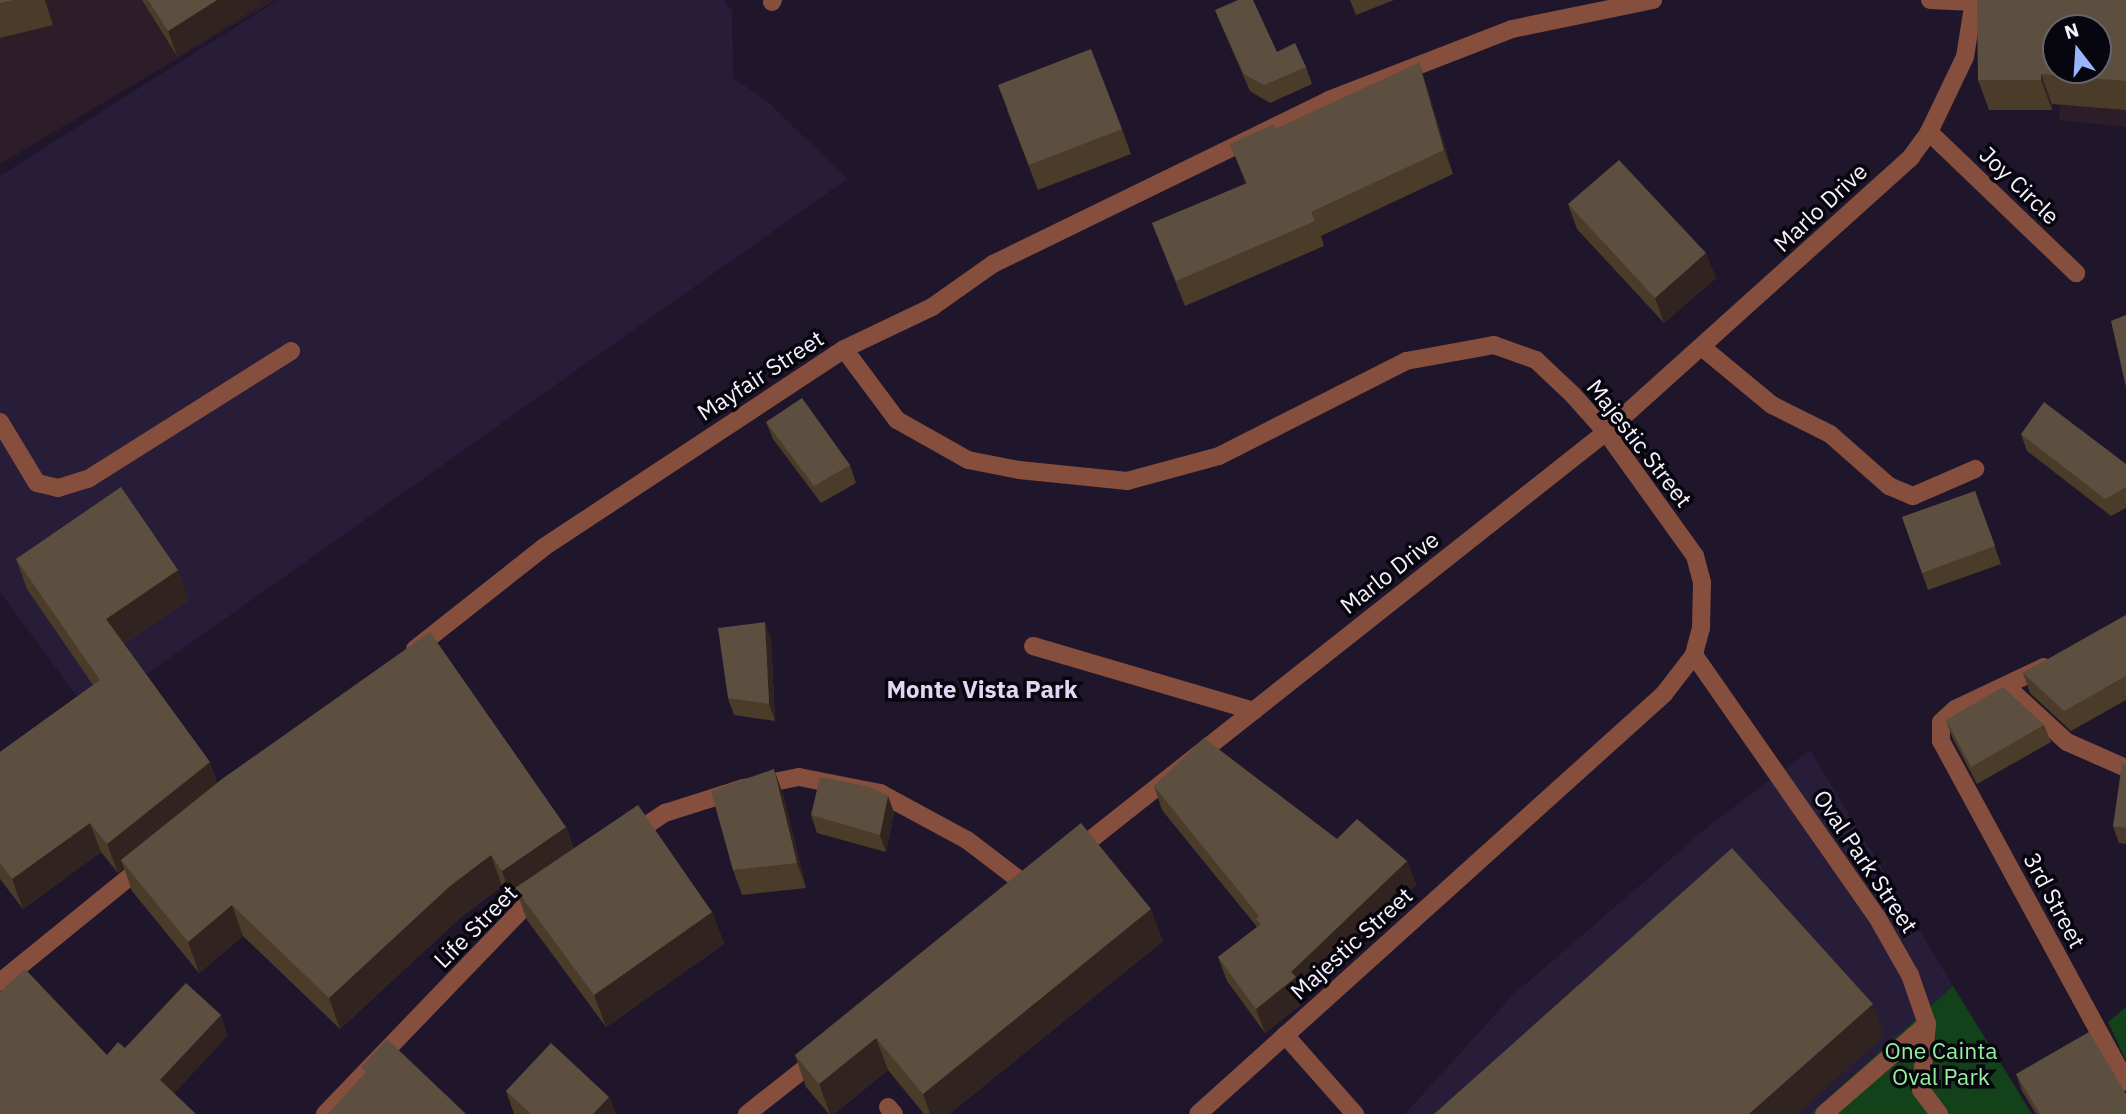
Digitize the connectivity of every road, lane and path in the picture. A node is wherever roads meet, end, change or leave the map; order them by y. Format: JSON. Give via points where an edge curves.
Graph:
{"nodes":[{"id":1,"x":1653,"y":0,"type":"edge"},
{"id":2,"x":1930,"y":0,"type":"edge"},
{"id":3,"x":1974,"y":1,"type":"edge"},
{"id":4,"x":1929,"y":132,"type":"junction"},
{"id":5,"x":2076,"y":273,"type":"dead end"},
{"id":6,"x":1703,"y":348,"type":"junction"},
{"id":7,"x":844,"y":349,"type":"junction"},
{"id":8,"x":291,"y":351,"type":"dead end"},
{"id":9,"x":0,"y":422,"type":"edge"},
{"id":10,"x":1606,"y":432,"type":"junction"},
{"id":11,"x":1975,"y":469,"type":"dead end"},
{"id":12,"x":1033,"y":646,"type":"dead end"},
{"id":13,"x":1694,"y":655,"type":"junction"},
{"id":14,"x":2055,"y":661,"type":"edge"},
{"id":15,"x":395,"y":664,"type":"edge"},
{"id":16,"x":2008,"y":688,"type":"junction"},
{"id":17,"x":1254,"y":711,"type":"junction"},
{"id":18,"x":2126,"y":768,"type":"edge"},
{"id":19,"x":611,"y":849,"type":"edge"},
{"id":20,"x":159,"y":852,"type":"edge"},
{"id":21,"x":1062,"y":863,"type":"edge"},
{"id":22,"x":557,"y":885,"type":"edge"},
{"id":23,"x":1030,"y":888,"type":"edge"},
{"id":24,"x":0,"y":982,"type":"edge"},
{"id":25,"x":1927,"y":1024,"type":"junction"},
{"id":26,"x":1285,"y":1035,"type":"junction"},
{"id":27,"x":834,"y":1044,"type":"edge"},
{"id":28,"x":2126,"y":1082,"type":"edge"},
{"id":29,"x":325,"y":1114,"type":"edge"},
{"id":30,"x":747,"y":1114,"type":"edge"},
{"id":31,"x":1198,"y":1114,"type":"edge"},
{"id":32,"x":1355,"y":1114,"type":"edge"},
{"id":33,"x":1824,"y":1114,"type":"edge"},
{"id":34,"x":1939,"y":1114,"type":"edge"}],
"edges":[{"from":1,"to":7,"type":"street","name":"Mayfair Street","via":[[1512,29],[1329,100],[993,264],[932,307]]},
{"from":2,"to":3,"type":"street"},
{"from":3,"to":4,"type":"street","name":"Marlo Drive","via":[[1965,57]]},
{"from":4,"to":5,"type":"street","name":"Joy Circle"},
{"from":4,"to":6,"type":"street","name":"Marlo Drive","via":[[1911,157]]},
{"from":6,"to":10,"type":"street","name":"Marlo Drive"},
{"from":6,"to":11,"type":"street","via":[[1772,405],[1830,434],[1889,486],[1913,496]]},
{"from":7,"to":10,"type":"street","name":"Majestic Street","via":[[897,420],[968,460],[1019,470],[1127,481],[1219,456],[1406,361],[1494,345],[1536,360]]},
{"from":7,"to":15,"type":"street","name":"Mayfair Street","via":[[544,547]]},
{"from":8,"to":9,"type":"street","via":[[88,479],[58,488],[37,483]]},
{"from":10,"to":13,"type":"street","name":"Majestic Street","via":[[1695,556],[1702,583],[1701,628]]},
{"from":10,"to":17,"type":"street","name":"Marlo Drive"},
{"from":12,"to":17,"type":"street"},
{"from":13,"to":25,"type":"street","name":"Oval Park Street","via":[[1877,917],[1910,975]]},
{"from":13,"to":26,"type":"street","name":"Majestic Street","via":[[1664,694]]},
{"from":14,"to":16,"type":"street"},
{"from":16,"to":18,"type":"street","via":[[2067,742]]},
{"from":16,"to":28,"type":"street","name":"3rd Street","via":[[1955,709],[1941,722],[1941,741]]},
{"from":17,"to":21,"type":"street","name":"Marlo Drive"},
{"from":19,"to":23,"type":"street","via":[[664,813],[744,788],[799,777],[880,793],[967,839]]},
{"from":20,"to":24,"type":"street"},
{"from":22,"to":29,"type":"street","name":"Life Street","via":[[524,907]]},
{"from":25,"to":33,"type":"street"},
{"from":25,"to":34,"type":"street","name":"Oval Park Street","via":[[1921,1090]]},
{"from":26,"to":31,"type":"street","name":"Majestic Street"},
{"from":26,"to":32,"type":"street"},
{"from":27,"to":30,"type":"street"}]}
